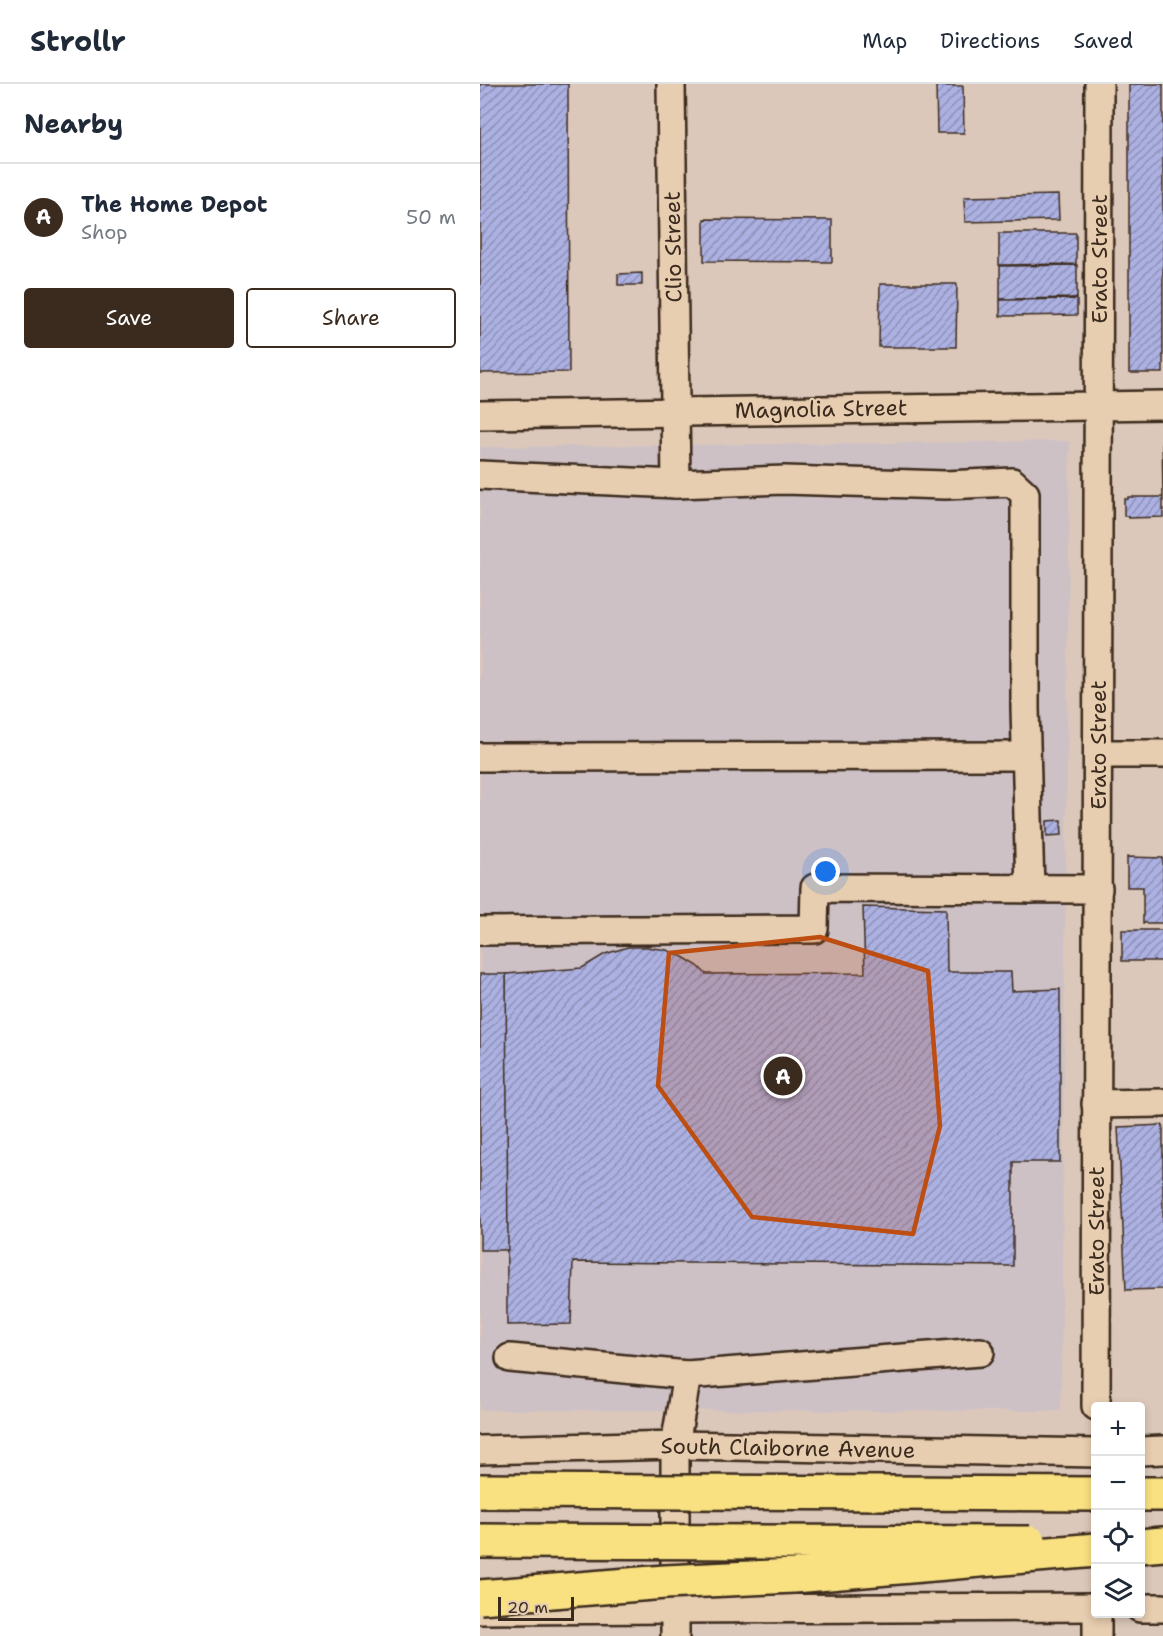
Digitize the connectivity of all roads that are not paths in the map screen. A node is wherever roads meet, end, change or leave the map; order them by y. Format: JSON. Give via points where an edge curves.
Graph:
{"nodes":[{"id":1,"x":671,"y":84,"type":"edge"},
{"id":2,"x":1099,"y":84,"type":"edge"},
{"id":3,"x":1163,"y":405,"type":"edge"},
{"id":4,"x":1099,"y":406,"type":"junction"},
{"id":5,"x":675,"y":411,"type":"junction"},
{"id":6,"x":480,"y":415,"type":"edge"},
{"id":7,"x":480,"y":475,"type":"edge"},
{"id":8,"x":676,"y":484,"type":"junction"},
{"id":9,"x":1098,"y":754,"type":"junction"},
{"id":10,"x":1163,"y":754,"type":"edge"},
{"id":11,"x":480,"y":756,"type":"edge"},
{"id":12,"x":1026,"y":756,"type":"junction"},
{"id":13,"x":1030,"y":889,"type":"junction"},
{"id":14,"x":1098,"y":889,"type":"junction"},
{"id":15,"x":480,"y":931,"type":"edge"},
{"id":16,"x":1163,"y":1103,"type":"edge"},
{"id":17,"x":1096,"y":1104,"type":"junction"},
{"id":18,"x":980,"y":1352,"type":"dead end"},
{"id":19,"x":510,"y":1359,"type":"dead end"},
{"id":20,"x":687,"y":1375,"type":"junction"},
{"id":21,"x":1096,"y":1402,"type":"edge"},
{"id":22,"x":675,"y":1445,"type":"junction"},
{"id":23,"x":480,"y":1450,"type":"edge"},
{"id":24,"x":1163,"y":1450,"type":"edge"},
{"id":25,"x":1145,"y":1451,"type":"edge"},
{"id":26,"x":1091,"y":1453,"type":"edge"},
{"id":27,"x":480,"y":1491,"type":"edge"},
{"id":28,"x":1091,"y":1494,"type":"edge"},
{"id":29,"x":1145,"y":1494,"type":"edge"},
{"id":30,"x":1163,"y":1494,"type":"edge"},
{"id":31,"x":480,"y":1541,"type":"edge"},
{"id":32,"x":1091,"y":1543,"type":"edge"},
{"id":33,"x":1163,"y":1544,"type":"edge"},
{"id":34,"x":1145,"y":1545,"type":"edge"},
{"id":35,"x":1091,"y":1550,"type":"edge"},
{"id":36,"x":480,"y":1597,"type":"edge"},
{"id":37,"x":1091,"y":1607,"type":"edge"},
{"id":38,"x":1145,"y":1608,"type":"edge"},
{"id":39,"x":1163,"y":1608,"type":"edge"},
{"id":40,"x":480,"y":1611,"type":"edge"},
{"id":41,"x":1097,"y":1618,"type":"edge"},
{"id":42,"x":675,"y":1623,"type":"edge"},
{"id":43,"x":1096,"y":1636,"type":"edge"}],
"edges":[{"from":1,"to":5,"type":"street","name":"Clio Street"},
{"from":2,"to":4,"type":"street","name":"Erato Street"},
{"from":3,"to":4,"type":"street","name":"Magnolia Street"},
{"from":4,"to":5,"type":"street","name":"Magnolia Street"},
{"from":4,"to":9,"type":"street","name":"Erato Street"},
{"from":5,"to":6,"type":"street","name":"Magnolia Street"},
{"from":5,"to":8,"type":"street","name":"Clio Street"},
{"from":7,"to":8,"type":"street"},
{"from":8,"to":12,"type":"street","via":[[785,480],[945,485],[1012,482],[1025,494]]},
{"from":9,"to":10,"type":"street"},
{"from":9,"to":14,"type":"street","name":"Erato Street"},
{"from":11,"to":12,"type":"street"},
{"from":12,"to":13,"type":"street"},
{"from":13,"to":14,"type":"street"},
{"from":13,"to":15,"type":"street","via":[[815,888],[814,929]]},
{"from":14,"to":17,"type":"street","name":"Erato Street"},
{"from":16,"to":17,"type":"street"},
{"from":17,"to":21,"type":"street","name":"Erato Street"},
{"from":18,"to":20,"type":"street"},
{"from":19,"to":20,"type":"street"},
{"from":20,"to":22,"type":"street"},
{"from":22,"to":23,"type":"street","name":"South Claiborne Avenue"},
{"from":22,"to":26,"type":"street","name":"South Claiborne Avenue"},
{"from":22,"to":42,"type":"street"},
{"from":24,"to":25,"type":"street"},
{"from":27,"to":28,"type":"main road","name":"South Claiborne Avenue","bridge":true},
{"from":29,"to":30,"type":"main road"},
{"from":31,"to":32,"type":"main road","bridge":true},
{"from":33,"to":34,"type":"main road"},
{"from":35,"to":36,"type":"main road","bridge":true},
{"from":37,"to":42,"type":"street"},
{"from":38,"to":39,"type":"street"},
{"from":40,"to":42,"type":"street"},
{"from":41,"to":43,"type":"street"}]}
